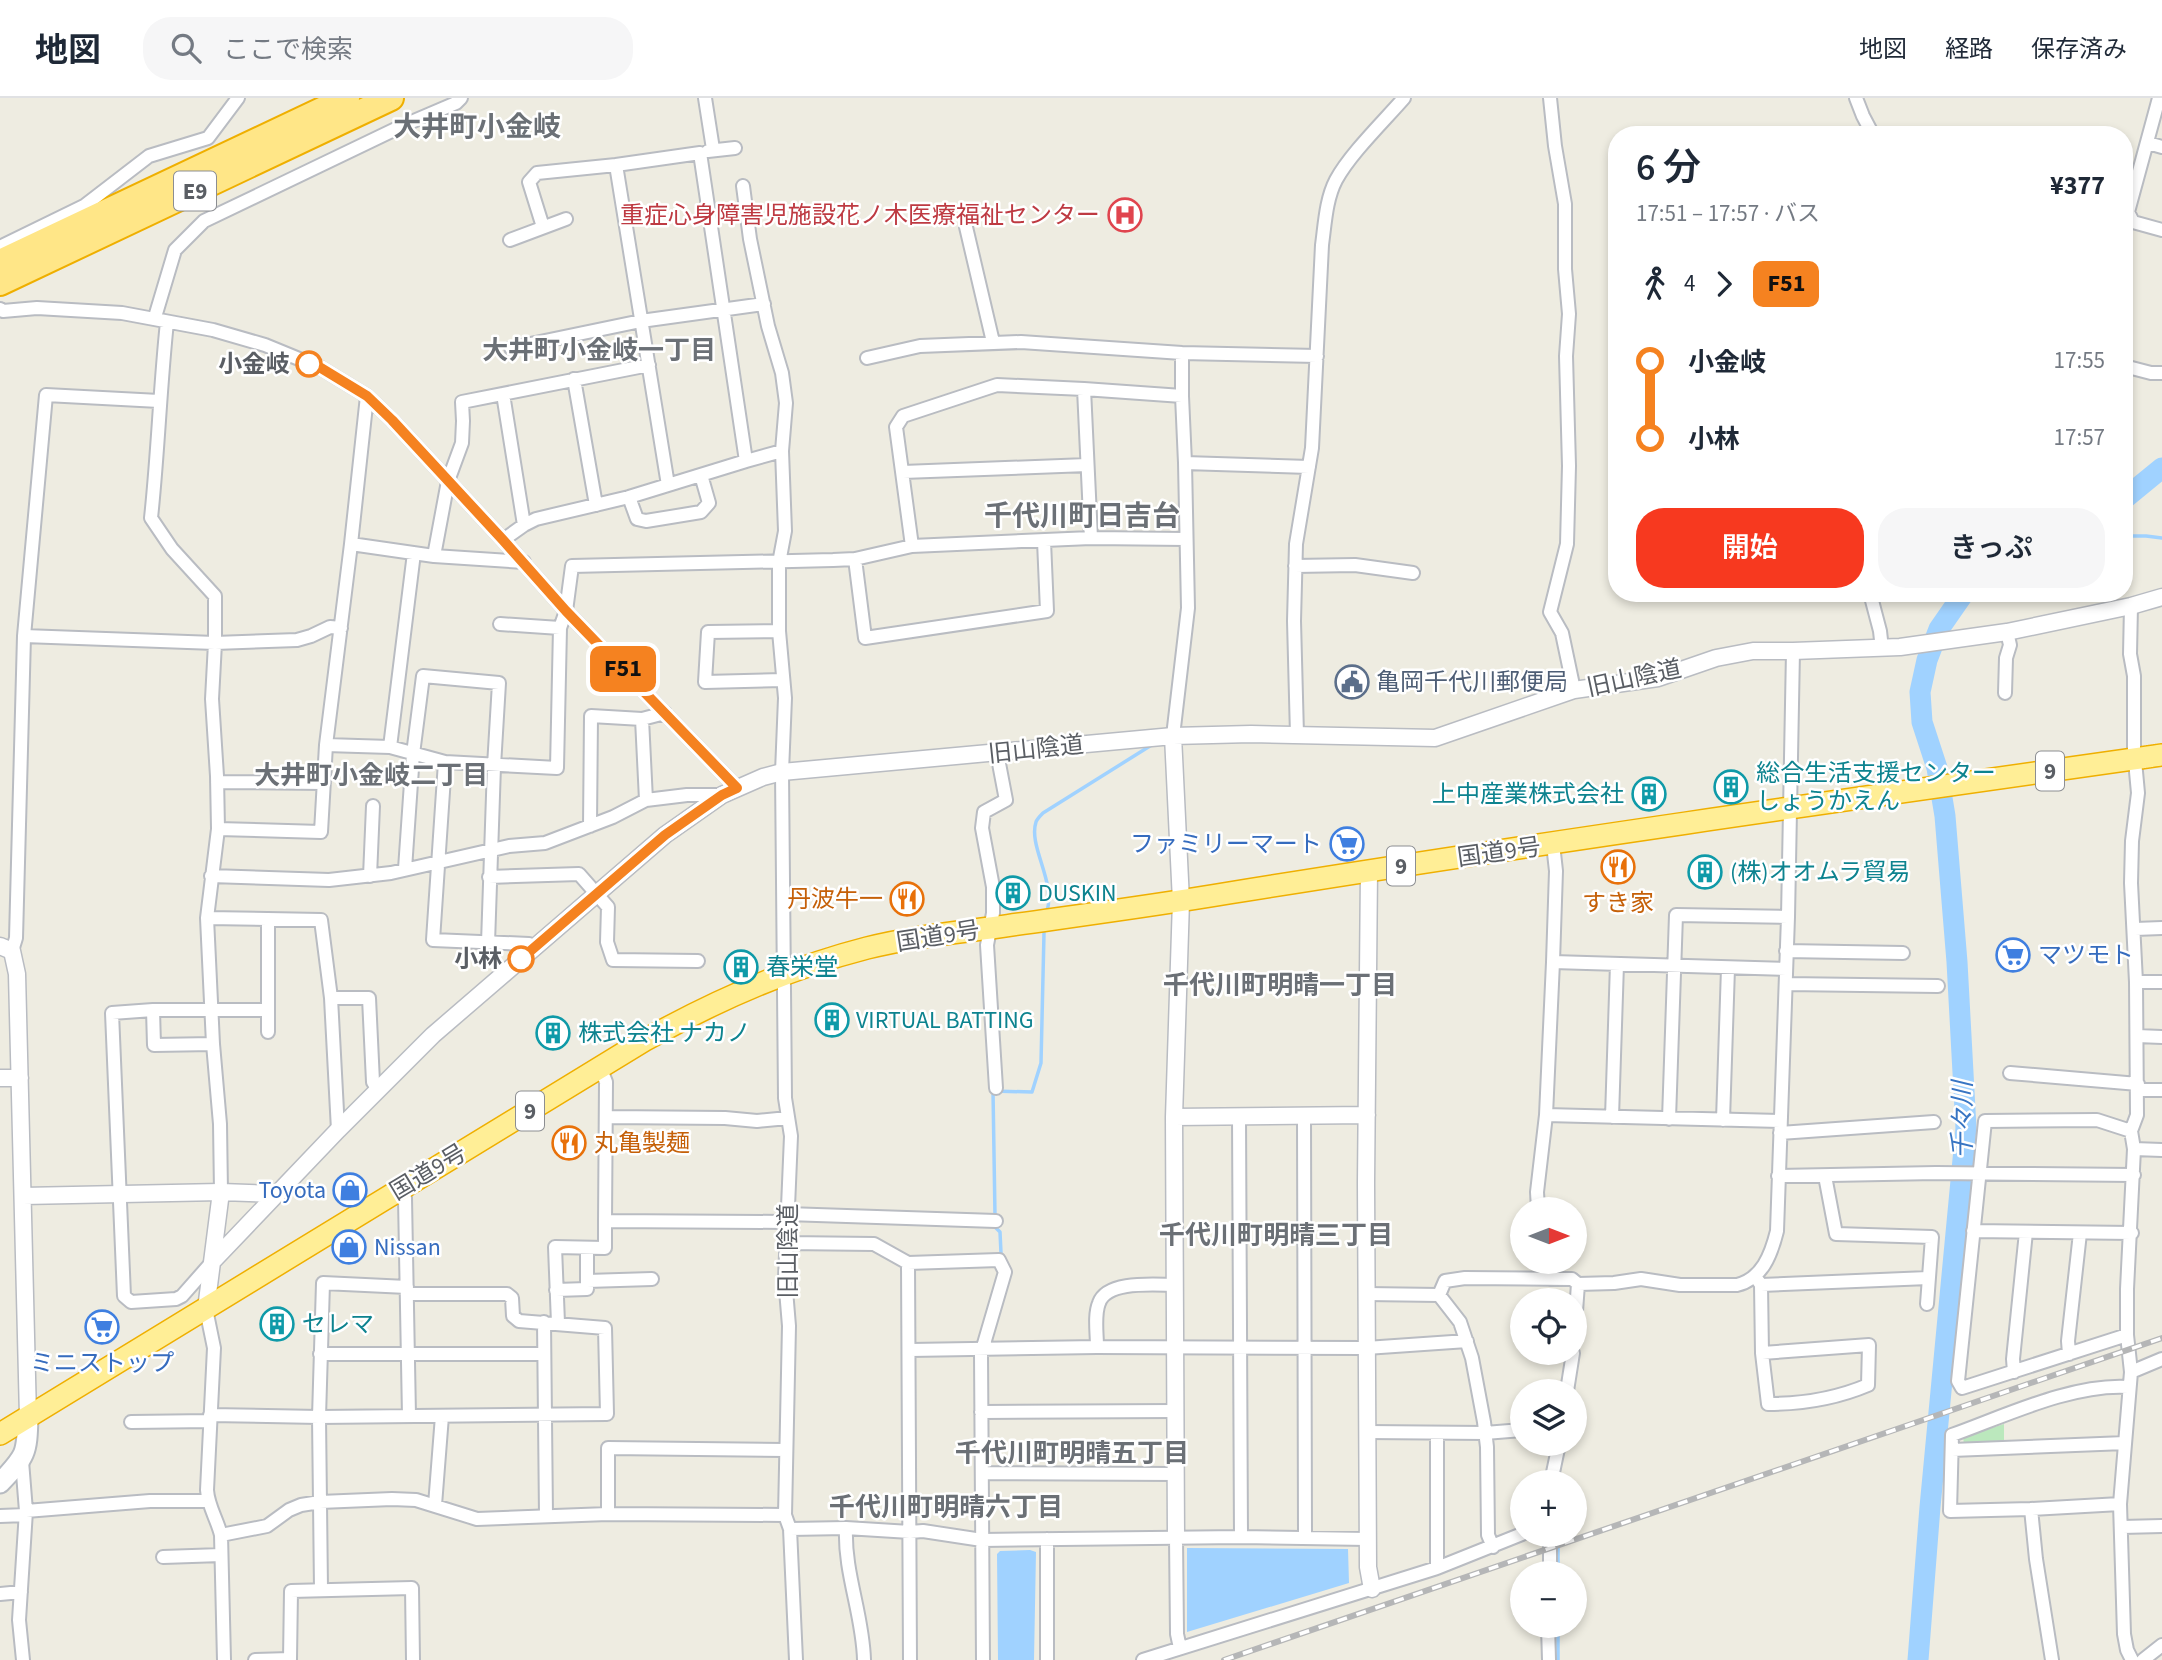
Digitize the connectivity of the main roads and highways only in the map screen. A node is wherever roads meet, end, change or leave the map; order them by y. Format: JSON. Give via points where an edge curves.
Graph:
{"nodes":[{"id":1,"x":347,"y":98,"type":"edge"},
{"id":2,"x":391,"y":98,"type":"edge"},
{"id":3,"x":0,"y":262,"type":"edge"},
{"id":4,"x":0,"y":283,"type":"edge"},
{"id":5,"x":2162,"y":755,"type":"edge"},
{"id":6,"x":28,"y":1417,"type":"junction"},
{"id":7,"x":0,"y":1434,"type":"edge"},
{"id":8,"x":0,"y":1483,"type":"edge"}],
"edges":[{"from":1,"to":3,"type":"highway","number":"E9"},
{"from":2,"to":4,"type":"highway","number":"E9"},
{"from":5,"to":6,"type":"highway","name":"国道9号","number":"9","via":[[906,939],[823,960],[685,1017]]},
{"from":6,"to":7,"type":"highway","name":"国道9号","number":"9"},
{"from":6,"to":8,"type":"main road","via":[[27,1450]]}]}
